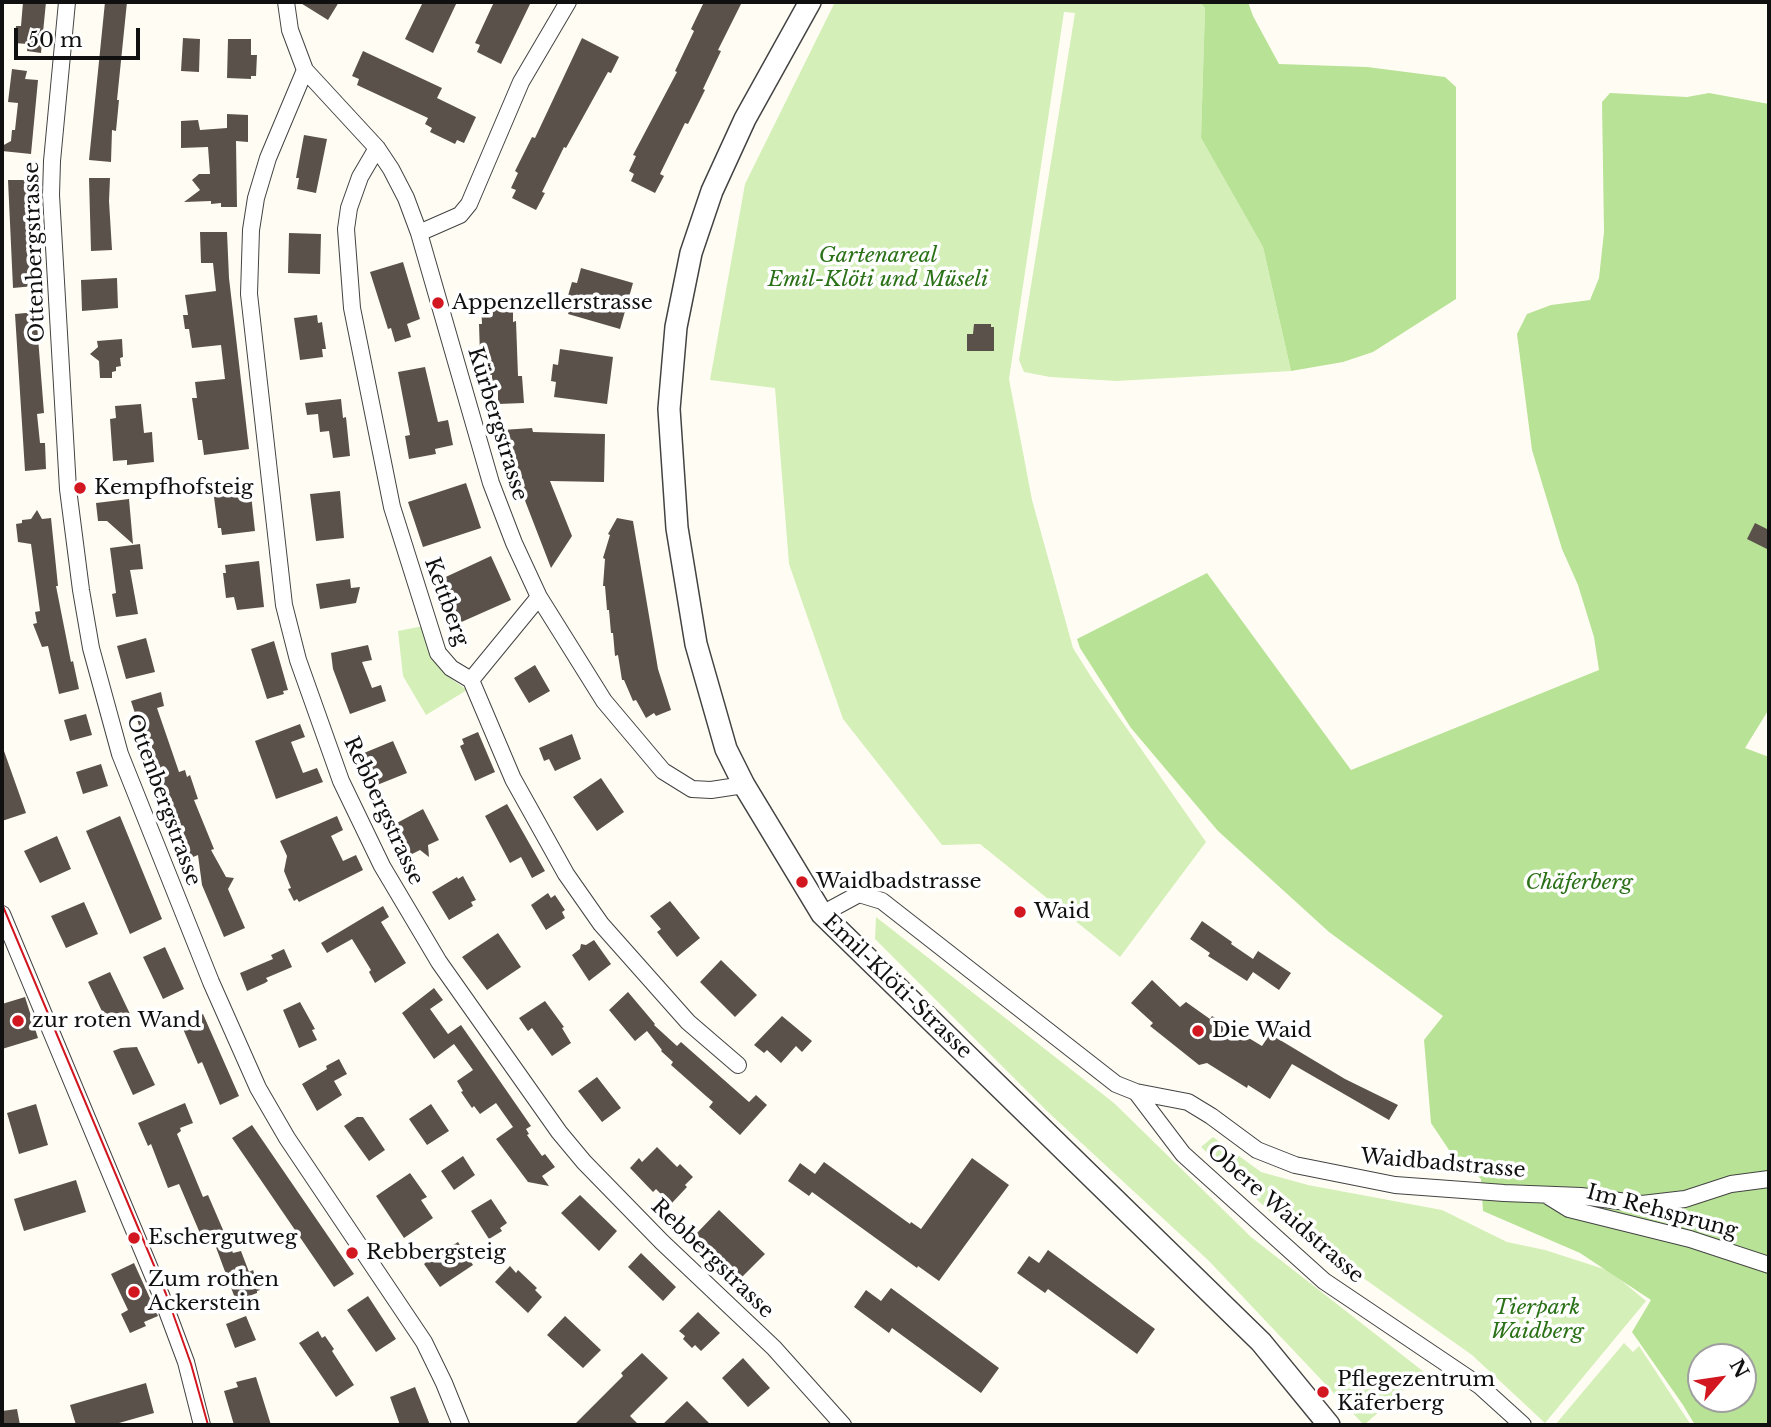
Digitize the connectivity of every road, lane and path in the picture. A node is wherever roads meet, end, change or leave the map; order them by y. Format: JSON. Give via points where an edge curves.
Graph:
{"nodes":[{"id":1,"x":67,"y":2,"type":"edge"},
{"id":2,"x":286,"y":2,"type":"edge"},
{"id":3,"x":568,"y":2,"type":"edge"},
{"id":4,"x":810,"y":2,"type":"edge"},
{"id":5,"x":305,"y":70,"type":"junction"},
{"id":6,"x":377,"y":148,"type":"junction"},
{"id":7,"x":419,"y":233,"type":"junction"},
{"id":8,"x":539,"y":597,"type":"junction"},
{"id":9,"x":471,"y":680,"type":"junction"},
{"id":10,"x":744,"y":785,"type":"junction"},
{"id":11,"x":2,"y":914,"type":"edge"},
{"id":12,"x":821,"y":914,"type":"junction"},
{"id":13,"x":738,"y":1065,"type":"dead end"},
{"id":14,"x":1136,"y":1092,"type":"junction"},
{"id":15,"x":1769,"y":1179,"type":"edge"},
{"id":16,"x":1546,"y":1194,"type":"junction"},
{"id":17,"x":1769,"y":1265,"type":"edge"},
{"id":18,"x":202,"y":1425,"type":"edge"},
{"id":19,"x":461,"y":1425,"type":"edge"},
{"id":20,"x":843,"y":1425,"type":"edge"},
{"id":21,"x":1329,"y":1425,"type":"edge"},
{"id":22,"x":1523,"y":1425,"type":"edge"}],
"edges":[{"from":1,"to":19,"type":"street","name":"Ottenbergstrasse","via":[[51,208],[68,489],[91,648],[120,754],[258,1088],[424,1342]]},
{"from":2,"to":5,"type":"street","name":"Kürbergstrasse","via":[[290,30]]},
{"from":3,"to":7,"type":"street","via":[[521,82],[469,204],[460,215]]},
{"from":4,"to":10,"type":"street","name":"Emil-Klöti-Strasse","via":[[745,119],[712,191],[691,253],[676,327],[669,409],[677,528],[696,644],[726,749]]},
{"from":5,"to":6,"type":"street","name":"Kürbergstrasse"},
{"from":5,"to":20,"type":"street","name":"Rebbergstrasse","via":[[256,198],[249,294],[284,605],[298,660],[341,782],[382,866],[439,962],[559,1132],[662,1242],[774,1348]]},
{"from":6,"to":7,"type":"street","name":"Kürbergstrasse","via":[[401,187]]},
{"from":6,"to":9,"type":"street","name":"Kettberg","via":[[349,208],[346,229],[352,308],[392,507],[431,633],[438,653]]},
{"from":7,"to":8,"type":"street","name":"Kürbergstrasse","via":[[491,483]]},
{"from":8,"to":9,"type":"street"},
{"from":8,"to":10,"type":"street","name":"Kürbergstrasse","via":[[604,701],[663,771],[692,789]]},
{"from":9,"to":13,"type":"street","via":[[513,779],[566,874],[643,974],[688,1022]]},
{"from":10,"to":12,"type":"street","name":"Emil-Klöti-Strasse"},
{"from":11,"to":18,"type":"street","via":[[161,1295],[186,1362]]},
{"from":12,"to":14,"type":"street","name":"Waidbadstrasse","via":[[859,894],[882,901],[1116,1084]]},
{"from":12,"to":21,"type":"street","name":"Emil-Klöti-Strasse","via":[[1261,1342]]},
{"from":14,"to":16,"type":"street","name":"Waidbadstrasse","via":[[1188,1102],[1257,1150],[1295,1165],[1395,1185]]},
{"from":14,"to":22,"type":"street","name":"Obere Waidstrasse","via":[[1183,1154],[1324,1281],[1480,1386]]},
{"from":15,"to":16,"type":"street","name":"Waidbadstrasse","via":[[1642,1204]]},
{"from":16,"to":17,"type":"street","name":"Im Rehsprung","via":[[1569,1209],[1690,1239]]}]}
